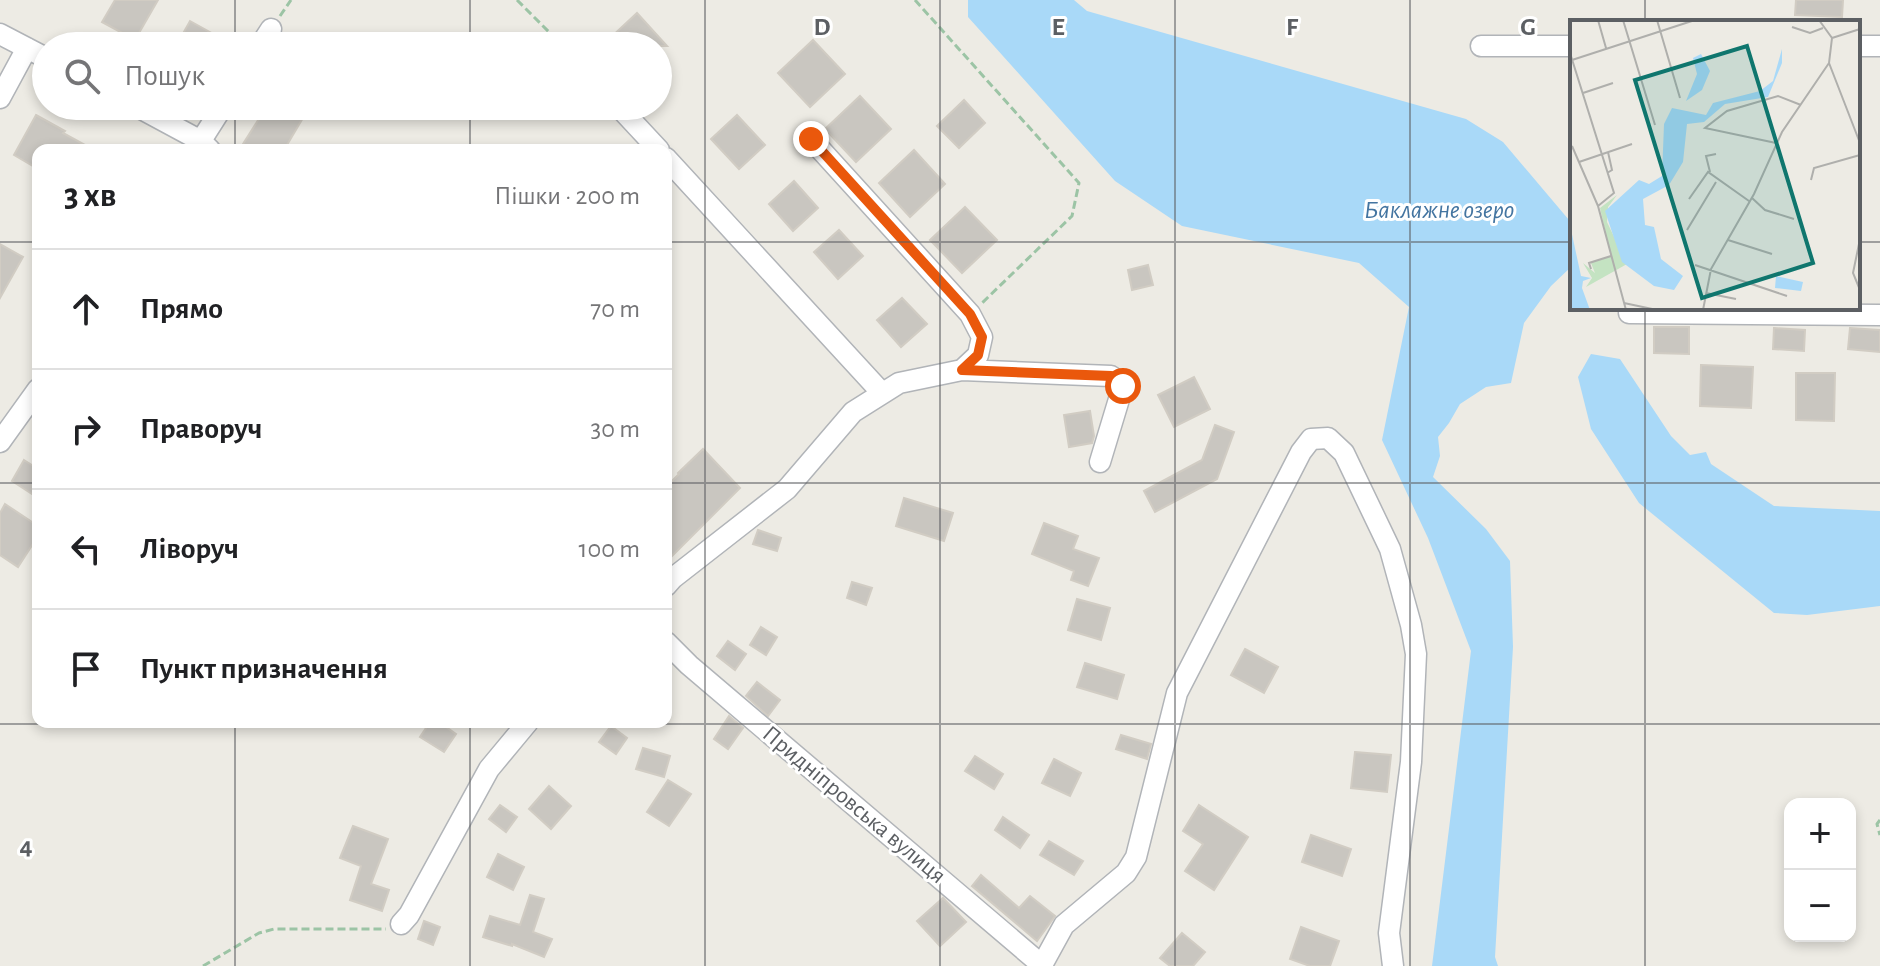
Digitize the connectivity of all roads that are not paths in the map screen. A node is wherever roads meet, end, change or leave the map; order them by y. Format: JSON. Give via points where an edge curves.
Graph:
{"nodes":[{"id":1,"x":0,"y":34,"type":"edge"},
{"id":2,"x":1481,"y":46,"type":"dead end"},
{"id":3,"x":1570,"y":46,"type":"edge"},
{"id":4,"x":27,"y":48,"type":"junction"},
{"id":5,"x":32,"y":51,"type":"edge"},
{"id":6,"x":0,"y":98,"type":"edge"},
{"id":7,"x":159,"y":120,"type":"edge"},
{"id":8,"x":216,"y":120,"type":"edge"},
{"id":9,"x":631,"y":120,"type":"edge"},
{"id":10,"x":811,"y":139,"type":"dead end"},
{"id":11,"x":197,"y":144,"type":"edge"},
{"id":12,"x":204,"y":144,"type":"edge"},
{"id":13,"x":653,"y":144,"type":"edge"},
{"id":14,"x":672,"y":165,"type":"edge"},
{"id":15,"x":1629,"y":313,"type":"dead end"},
{"id":16,"x":1880,"y":315,"type":"edge"},
{"id":17,"x":962,"y":370,"type":"junction"},
{"id":18,"x":882,"y":393,"type":"junction"},
{"id":19,"x":32,"y":397,"type":"edge"},
{"id":20,"x":0,"y":442,"type":"edge"},
{"id":21,"x":1100,"y":462,"type":"dead end"},
{"id":22,"x":672,"y":579,"type":"edge"},
{"id":23,"x":672,"y":648,"type":"edge"},
{"id":24,"x":523,"y":728,"type":"edge"},
{"id":25,"x":401,"y":924,"type":"road end"},
{"id":26,"x":1042,"y":966,"type":"edge"},
{"id":27,"x":1393,"y":966,"type":"edge"}],
"edges":[{"from":1,"to":4,"type":"street"},
{"from":2,"to":3,"type":"street"},
{"from":4,"to":5,"type":"street"},
{"from":4,"to":6,"type":"street"},
{"from":7,"to":11,"type":"street"},
{"from":8,"to":12,"type":"street"},
{"from":9,"to":13,"type":"street"},
{"from":10,"to":17,"type":"street","via":[[970,314],[982,337],[978,355]]},
{"from":14,"to":18,"type":"street"},
{"from":15,"to":16,"type":"street"},
{"from":17,"to":18,"type":"street","via":[[899,383]]},
{"from":17,"to":21,"type":"street","via":[[1111,376],[1123,386]]},
{"from":18,"to":22,"type":"street","via":[[853,412],[787,489]]},
{"from":19,"to":20,"type":"street"},
{"from":23,"to":26,"type":"street","name":"Придніпровська вулиця"},
{"from":24,"to":25,"type":"street","via":[[489,769]]},
{"from":26,"to":27,"type":"street","via":[[1064,925],[1126,873],[1136,857],[1177,693],[1301,452],[1311,439],[1328,438],[1344,453],[1390,549],[1416,654],[1411,762],[1389,933]]}]}
